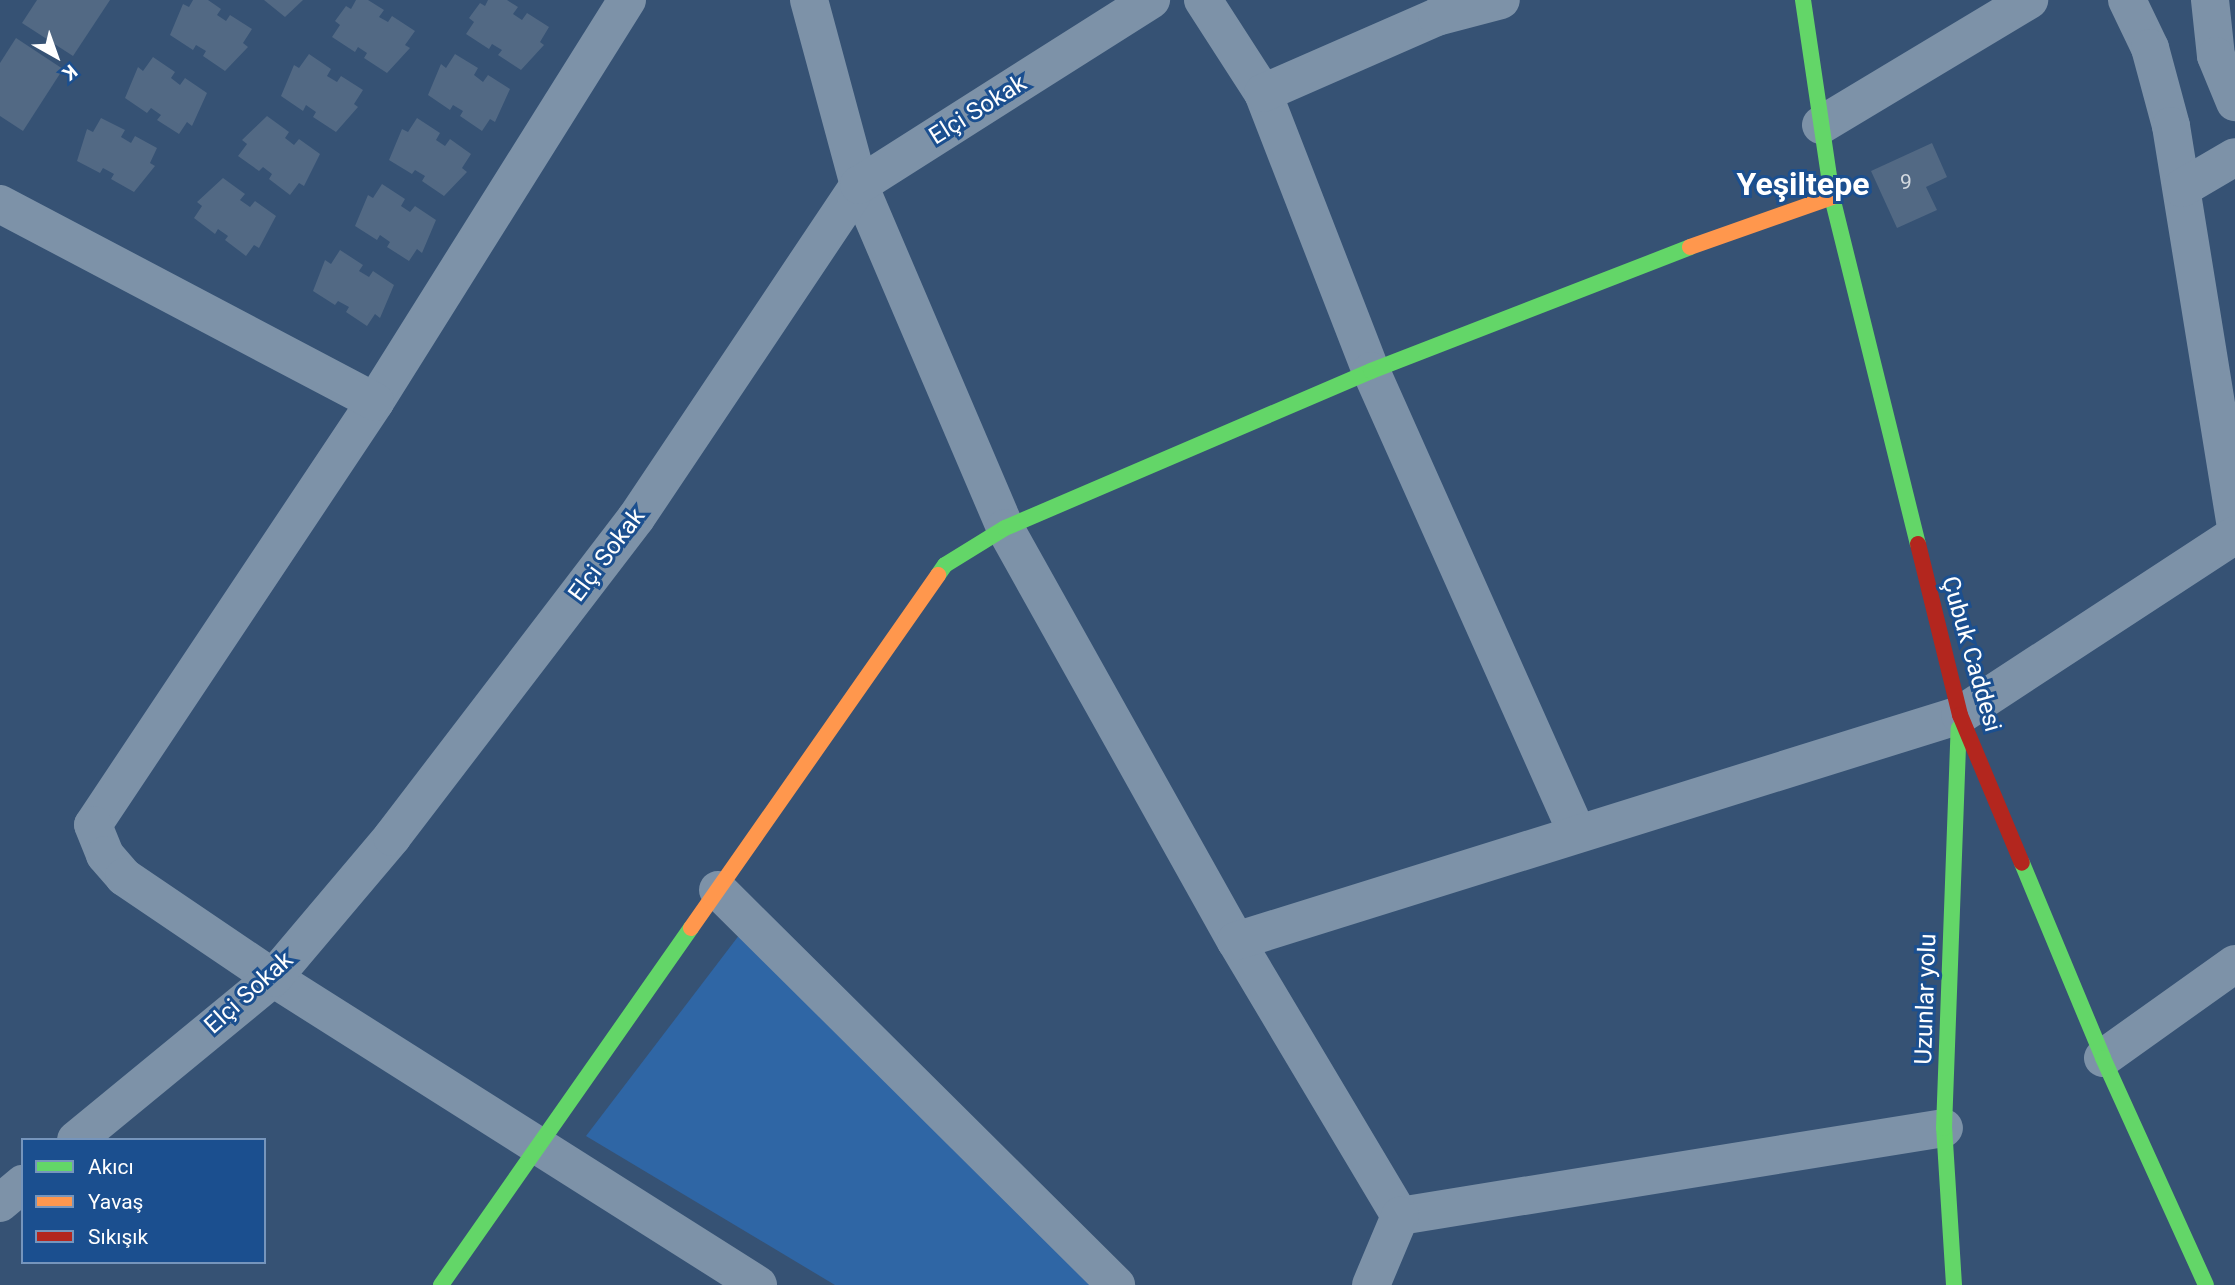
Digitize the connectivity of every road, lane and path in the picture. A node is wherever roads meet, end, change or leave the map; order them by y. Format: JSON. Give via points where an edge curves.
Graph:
{"nodes":[{"id":1,"x":627,"y":0,"type":"edge"},
{"id":2,"x":809,"y":0,"type":"edge"},
{"id":3,"x":1151,"y":0,"type":"edge"},
{"id":4,"x":1203,"y":0,"type":"edge"},
{"id":5,"x":1501,"y":0,"type":"edge"},
{"id":6,"x":1802,"y":0,"type":"edge"},
{"id":7,"x":2029,"y":0,"type":"edge"},
{"id":8,"x":2127,"y":0,"type":"edge"},
{"id":9,"x":2210,"y":0,"type":"edge"},
{"id":10,"x":1436,"y":8,"type":"edge"},
{"id":11,"x":1263,"y":93,"type":"junction"},
{"id":12,"x":2235,"y":102,"type":"edge"},
{"id":13,"x":1821,"y":125,"type":"junction"},
{"id":14,"x":2235,"y":157,"type":"edge"},
{"id":15,"x":859,"y":185,"type":"junction"},
{"id":16,"x":2182,"y":188,"type":"junction"},
{"id":17,"x":1832,"y":197,"type":"junction"},
{"id":18,"x":0,"y":204,"type":"edge"},
{"id":19,"x":1371,"y":372,"type":"junction"},
{"id":20,"x":375,"y":402,"type":"junction"},
{"id":21,"x":2235,"y":523,"type":"edge"},
{"id":22,"x":1005,"y":528,"type":"junction"},
{"id":23,"x":2235,"y":535,"type":"edge"},
{"id":24,"x":1960,"y":715,"type":"junction"},
{"id":25,"x":1577,"y":833,"type":"junction"},
{"id":26,"x":718,"y":890,"type":"junction"},
{"id":27,"x":1236,"y":940,"type":"junction"},
{"id":28,"x":2235,"y":964,"type":"edge"},
{"id":29,"x":273,"y":978,"type":"junction"},
{"id":30,"x":2103,"y":1058,"type":"junction"},
{"id":31,"x":1944,"y":1128,"type":"junction"},
{"id":32,"x":78,"y":1138,"type":"edge"},
{"id":33,"x":537,"y":1147,"type":"junction"},
{"id":34,"x":21,"y":1186,"type":"edge"},
{"id":35,"x":0,"y":1203,"type":"edge"},
{"id":36,"x":1400,"y":1216,"type":"junction"},
{"id":37,"x":441,"y":1285,"type":"edge"},
{"id":38,"x":758,"y":1285,"type":"edge"},
{"id":39,"x":1116,"y":1285,"type":"edge"},
{"id":40,"x":1371,"y":1285,"type":"edge"},
{"id":41,"x":1954,"y":1285,"type":"edge"},
{"id":42,"x":2206,"y":1285,"type":"edge"}],
"edges":[{"from":1,"to":20,"type":"street"},
{"from":2,"to":15,"type":"street"},
{"from":3,"to":15,"type":"street","name":"Elçi Sokak"},
{"from":4,"to":11,"type":"street"},
{"from":5,"to":10,"type":"street"},
{"from":6,"to":13,"type":"street","name":"Çubuk Caddesi"},
{"from":7,"to":13,"type":"street"},
{"from":8,"to":16,"type":"street","via":[[2163,87]]},
{"from":9,"to":12,"type":"street","via":[[2216,56]]},
{"from":10,"to":11,"type":"street"},
{"from":11,"to":19,"type":"street"},
{"from":13,"to":17,"type":"street","name":"Çubuk Caddesi"},
{"from":14,"to":16,"type":"street"},
{"from":15,"to":22,"type":"street"},
{"from":15,"to":29,"type":"street","name":"Elçi Sokak","via":[[636,518],[391,837]]},
{"from":16,"to":21,"type":"street"},
{"from":17,"to":19,"type":"street","via":[[1606,276]]},
{"from":17,"to":24,"type":"street","name":"Çubuk Caddesi"},
{"from":18,"to":20,"type":"street"},
{"from":19,"to":22,"type":"street"},
{"from":19,"to":25,"type":"street"},
{"from":20,"to":29,"type":"street","via":[[93,825],[105,855],[124,877]]},
{"from":22,"to":26,"type":"street","via":[[945,565]]},
{"from":22,"to":27,"type":"street"},
{"from":23,"to":24,"type":"street"},
{"from":24,"to":25,"type":"street"},
{"from":24,"to":30,"type":"street","name":"Çubuk Caddesi"},
{"from":24,"to":31,"type":"street","name":"Uzunlar yolu"},
{"from":25,"to":27,"type":"street"},
{"from":26,"to":33,"type":"street"},
{"from":26,"to":39,"type":"street"},
{"from":27,"to":36,"type":"street"},
{"from":28,"to":30,"type":"street"},
{"from":29,"to":32,"type":"street","name":"Elçi Sokak"},
{"from":29,"to":33,"type":"street"},
{"from":30,"to":42,"type":"street","name":"Çubuk Caddesi"},
{"from":31,"to":36,"type":"street"},
{"from":31,"to":41,"type":"street","name":"Uzunlar yolu"},
{"from":33,"to":37,"type":"street"},
{"from":33,"to":38,"type":"street"},
{"from":34,"to":35,"type":"street"},
{"from":36,"to":40,"type":"street"}]}
